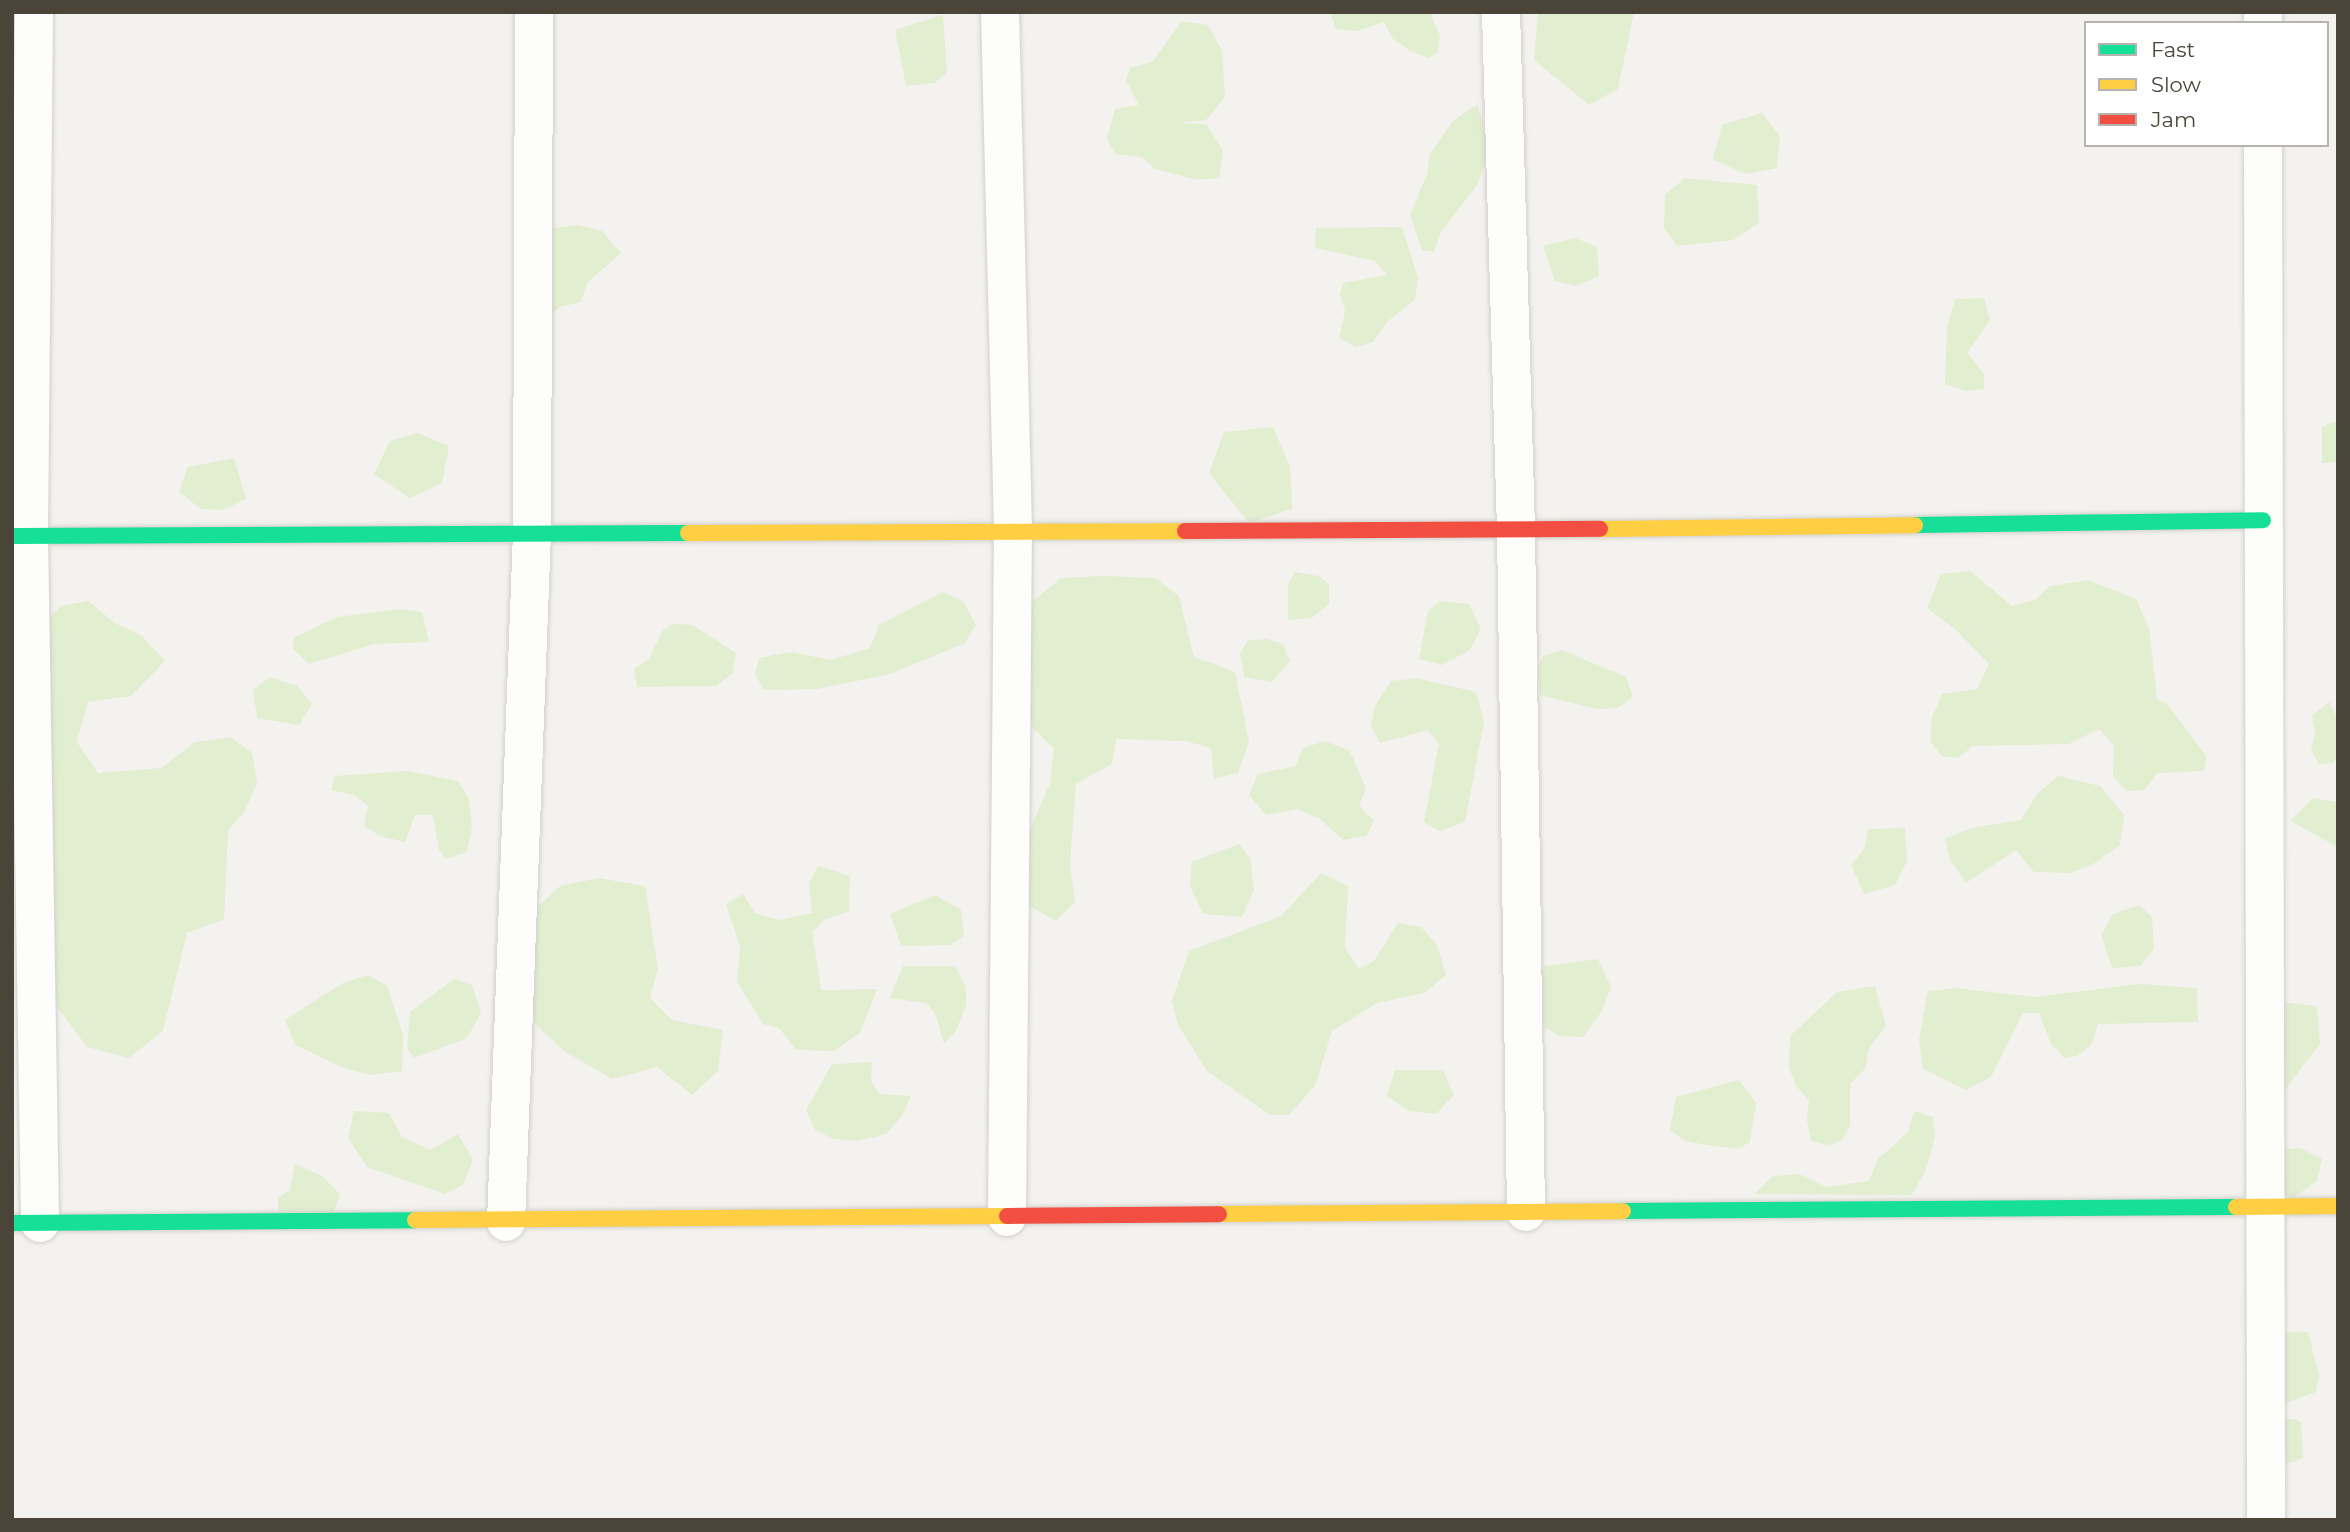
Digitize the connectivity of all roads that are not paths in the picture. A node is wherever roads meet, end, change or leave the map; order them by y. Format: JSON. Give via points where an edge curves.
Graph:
{"nodes":[{"id":1,"x":34,"y":12,"type":"edge"},
{"id":2,"x":534,"y":12,"type":"edge"},
{"id":3,"x":1000,"y":12,"type":"edge"},
{"id":4,"x":1501,"y":12,"type":"edge"},
{"id":5,"x":2263,"y":147,"type":"edge"},
{"id":6,"x":2263,"y":520,"type":"junction"},
{"id":7,"x":1013,"y":530,"type":"junction"},
{"id":8,"x":1516,"y":530,"type":"junction"},
{"id":9,"x":532,"y":532,"type":"junction"},
{"id":10,"x":21,"y":535,"type":"edge"},
{"id":11,"x":2263,"y":1205,"type":"junction"},
{"id":12,"x":2338,"y":1206,"type":"edge"},
{"id":13,"x":1526,"y":1212,"type":"junction"},
{"id":14,"x":1007,"y":1217,"type":"junction"},
{"id":15,"x":506,"y":1222,"type":"junction"},
{"id":16,"x":26,"y":1223,"type":"edge"},
{"id":17,"x":2266,"y":1520,"type":"edge"}],
"edges":[{"from":1,"to":10,"type":"street"},
{"from":2,"to":9,"type":"street"},
{"from":3,"to":7,"type":"street"},
{"from":4,"to":8,"type":"street"},
{"from":5,"to":6,"type":"street"},
{"from":6,"to":8,"type":"street"},
{"from":6,"to":11,"type":"street"},
{"from":7,"to":8,"type":"street"},
{"from":7,"to":9,"type":"street"},
{"from":7,"to":14,"type":"street"},
{"from":8,"to":13,"type":"street"},
{"from":9,"to":10,"type":"street"},
{"from":9,"to":15,"type":"street"},
{"from":10,"to":16,"type":"street"},
{"from":11,"to":12,"type":"street"},
{"from":11,"to":13,"type":"street"},
{"from":11,"to":17,"type":"street"},
{"from":13,"to":14,"type":"street"},
{"from":14,"to":15,"type":"street"},
{"from":15,"to":16,"type":"street"}]}
